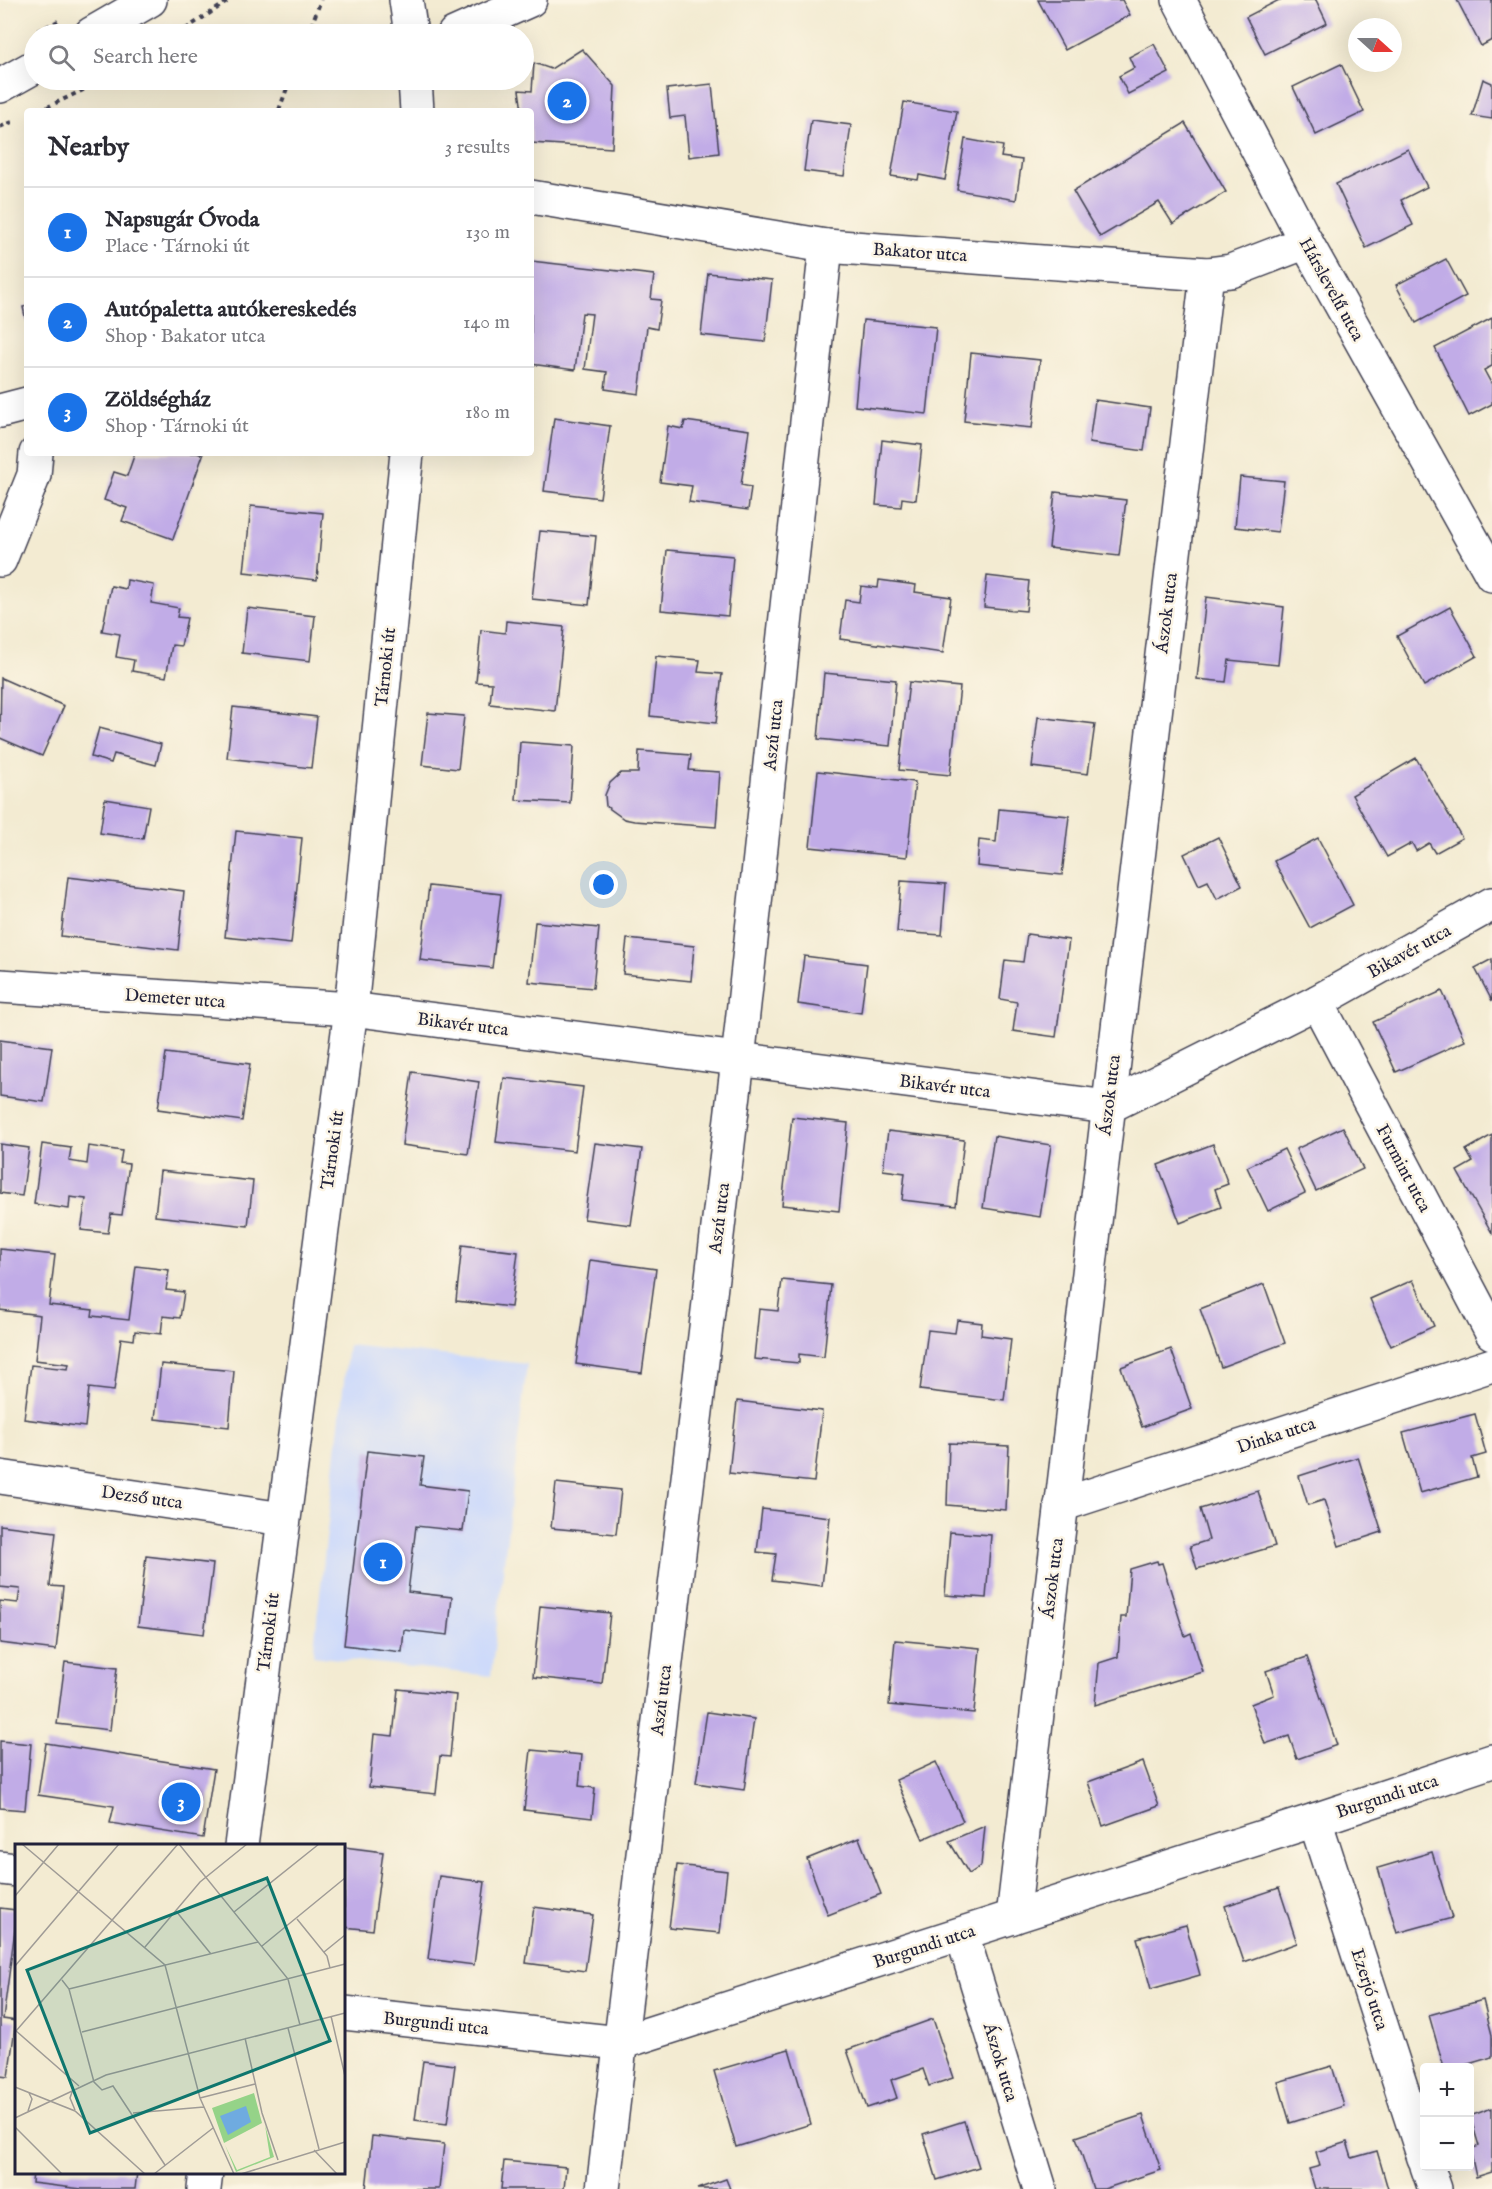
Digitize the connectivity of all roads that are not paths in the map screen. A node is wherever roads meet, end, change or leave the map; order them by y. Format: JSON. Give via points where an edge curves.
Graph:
{"nodes":[{"id":1,"x":150,"y":0,"type":"edge"},
{"id":2,"x":530,"y":0,"type":"edge"},
{"id":3,"x":1179,"y":0,"type":"edge"},
{"id":4,"x":109,"y":24,"type":"edge"},
{"id":5,"x":476,"y":24,"type":"edge"},
{"id":6,"x":24,"y":73,"type":"edge"},
{"id":7,"x":0,"y":86,"type":"edge"},
{"id":8,"x":416,"y":90,"type":"edge"},
{"id":9,"x":417,"y":108,"type":"edge"},
{"id":10,"x":534,"y":197,"type":"edge"},
{"id":11,"x":1306,"y":242,"type":"junction"},
{"id":12,"x":826,"y":246,"type":"junction"},
{"id":13,"x":1207,"y":274,"type":"junction"},
{"id":14,"x":24,"y":405,"type":"edge"},
{"id":15,"x":0,"y":411,"type":"edge"},
{"id":16,"x":36,"y":456,"type":"edge"},
{"id":17,"x":407,"y":456,"type":"edge"},
{"id":18,"x":0,"y":560,"type":"edge"},
{"id":19,"x":1492,"y":575,"type":"edge"},
{"id":20,"x":1492,"y":904,"type":"edge"},
{"id":21,"x":0,"y":986,"type":"edge"},
{"id":22,"x":1317,"y":1002,"type":"junction"},
{"id":23,"x":351,"y":1009,"type":"junction"},
{"id":24,"x":738,"y":1060,"type":"junction"},
{"id":25,"x":1108,"y":1107,"type":"junction"},
{"id":26,"x":1492,"y":1333,"type":"edge"},
{"id":27,"x":1492,"y":1365,"type":"edge"},
{"id":28,"x":0,"y":1476,"type":"edge"},
{"id":29,"x":1061,"y":1505,"type":"junction"},
{"id":30,"x":283,"y":1519,"type":"junction"},
{"id":31,"x":1492,"y":1761,"type":"edge"},
{"id":32,"x":1316,"y":1820,"type":"junction"},
{"id":33,"x":241,"y":1844,"type":"edge"},
{"id":34,"x":0,"y":1868,"type":"edge"},
{"id":35,"x":15,"y":1870,"type":"edge"},
{"id":36,"x":1013,"y":1917,"type":"junction"},
{"id":37,"x":962,"y":1934,"type":"junction"},
{"id":38,"x":345,"y":2013,"type":"edge"},
{"id":39,"x":620,"y":2043,"type":"junction"},
{"id":40,"x":1420,"y":2142,"type":"edge"},
{"id":41,"x":1429,"y":2171,"type":"edge"},
{"id":42,"x":206,"y":2174,"type":"edge"},
{"id":43,"x":204,"y":2189,"type":"edge"},
{"id":44,"x":603,"y":2189,"type":"edge"},
{"id":45,"x":1040,"y":2189,"type":"edge"},
{"id":46,"x":1435,"y":2189,"type":"edge"}],
"edges":[{"from":1,"to":4,"type":"street"},
{"from":2,"to":5,"type":"street"},
{"from":3,"to":11,"type":"street","name":"Hárslevelű utca"},
{"from":6,"to":7,"type":"street"},
{"from":8,"to":9,"type":"street"},
{"from":10,"to":12,"type":"street","name":"Bakator utca"},
{"from":11,"to":13,"type":"street","name":"Bakator utca","via":[[1231,271]]},
{"from":11,"to":19,"type":"street","name":"Hárslevelű utca"},
{"from":12,"to":13,"type":"street","name":"Bakator utca"},
{"from":12,"to":24,"type":"street","name":"Aszú utca"},
{"from":13,"to":25,"type":"street","name":"Ászok utca"},
{"from":14,"to":15,"type":"street"},
{"from":16,"to":18,"type":"street","via":[[34,475]]},
{"from":17,"to":23,"type":"street","name":"Tárnoki út"},
{"from":20,"to":22,"type":"street","name":"Bikavér utca"},
{"from":21,"to":23,"type":"street","name":"Demeter utca"},
{"from":22,"to":25,"type":"street","name":"Bikavér utca"},
{"from":22,"to":26,"type":"street","name":"Furmint utca"},
{"from":23,"to":24,"type":"street","name":"Bikavér utca"},
{"from":23,"to":30,"type":"street","name":"Tárnoki út"},
{"from":24,"to":25,"type":"street","name":"Bikavér utca"},
{"from":24,"to":39,"type":"street","name":"Aszú utca"},
{"from":25,"to":29,"type":"street","name":"Ászok utca"},
{"from":27,"to":29,"type":"street","name":"Dinka utca"},
{"from":28,"to":30,"type":"street","name":"Dezső utca"},
{"from":29,"to":36,"type":"street","name":"Ászok utca"},
{"from":30,"to":33,"type":"street","name":"Tárnoki út"},
{"from":31,"to":32,"type":"street","name":"Burgundi utca"},
{"from":32,"to":36,"type":"street","name":"Burgundi utca"},
{"from":32,"to":40,"type":"street","name":"Ezerjó utca"},
{"from":34,"to":35,"type":"street"},
{"from":36,"to":37,"type":"street","name":"Burgundi utca"},
{"from":37,"to":39,"type":"street","name":"Burgundi utca"},
{"from":37,"to":45,"type":"street","name":"Ászok utca"},
{"from":38,"to":39,"type":"street","name":"Burgundi utca"},
{"from":39,"to":44,"type":"street","name":"Aszú utca"},
{"from":41,"to":46,"type":"street"},
{"from":42,"to":43,"type":"street"}]}
